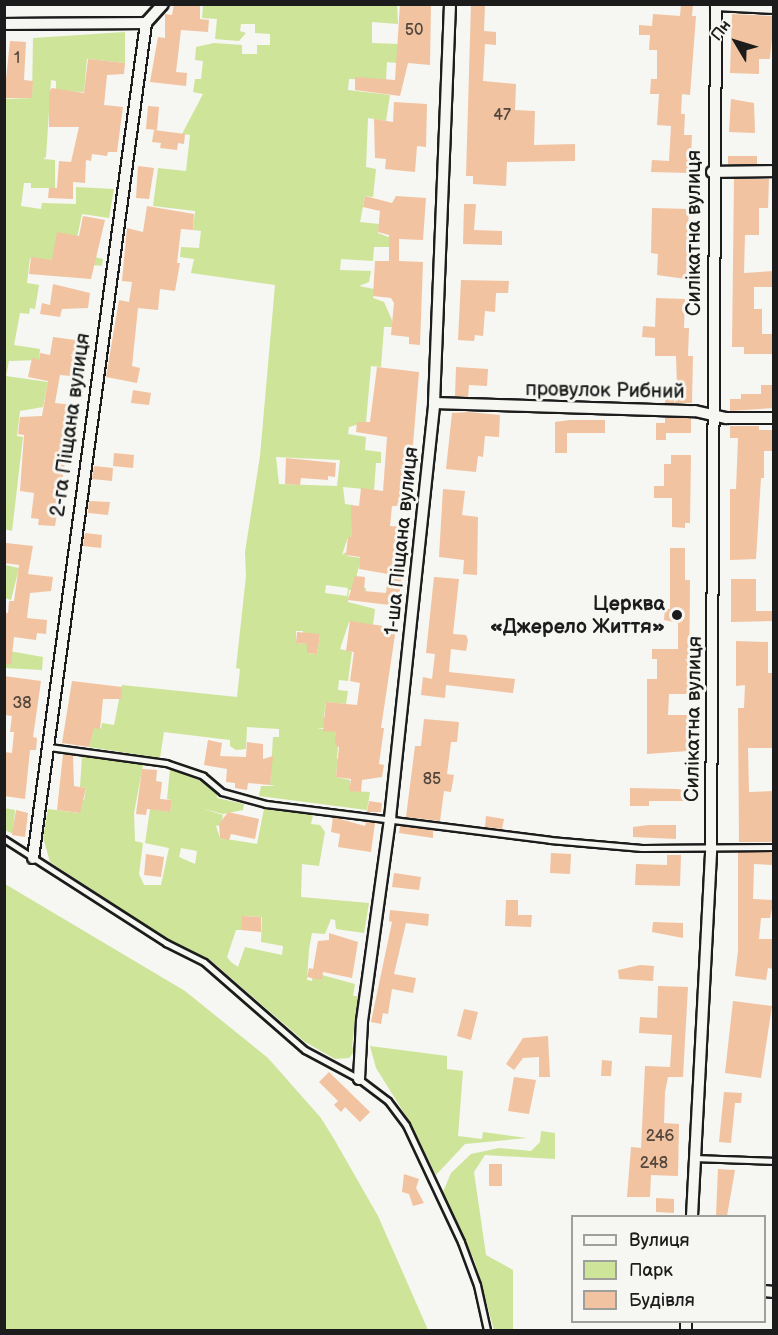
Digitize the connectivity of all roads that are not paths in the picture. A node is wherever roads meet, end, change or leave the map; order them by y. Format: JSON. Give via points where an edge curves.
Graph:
{"nodes":[{"id":1,"x":163,"y":4,"type":"edge"},
{"id":2,"x":450,"y":4,"type":"edge"},
{"id":3,"x":716,"y":5,"type":"edge"},
{"id":4,"x":774,"y":8,"type":"edge"},
{"id":5,"x":146,"y":23,"type":"junction"},
{"id":6,"x":4,"y":24,"type":"edge"},
{"id":7,"x":774,"y":171,"type":"edge"},
{"id":8,"x":712,"y":172,"type":"junction"},
{"id":9,"x":434,"y":403,"type":"junction"},
{"id":10,"x":712,"y":414,"type":"junction"},
{"id":11,"x":774,"y":418,"type":"edge"},
{"id":12,"x":47,"y":746,"type":"junction"},
{"id":13,"x":390,"y":818,"type":"junction"},
{"id":14,"x":4,"y":839,"type":"edge"},
{"id":15,"x":774,"y":847,"type":"edge"},
{"id":16,"x":711,"y":849,"type":"junction"},
{"id":17,"x":33,"y":858,"type":"junction"},
{"id":18,"x":359,"y":1079,"type":"junction"},
{"id":19,"x":696,"y":1158,"type":"junction"},
{"id":20,"x":774,"y":1161,"type":"edge"},
{"id":21,"x":692,"y":1215,"type":"edge"},
{"id":22,"x":488,"y":1330,"type":"edge"}],
"edges":[{"from":1,"to":5,"type":"street"},
{"from":2,"to":9,"type":"street","name":"1-ша Піщана вулиця"},
{"from":3,"to":4,"type":"street"},
{"from":3,"to":8,"type":"street","name":"Силікатна вулиця"},
{"from":5,"to":6,"type":"street"},
{"from":5,"to":12,"type":"street","name":"2-га Піщана вулиця"},
{"from":7,"to":8,"type":"street"},
{"from":8,"to":10,"type":"street","name":"Силікатна вулиця"},
{"from":9,"to":10,"type":"street","name":"провулок Рибний"},
{"from":9,"to":13,"type":"street","name":"1-ша Піщана вулиця"},
{"from":10,"to":11,"type":"street","name":"провулок Рибний","via":[[726,418]]},
{"from":10,"to":16,"type":"street","name":"Силікатна вулиця"},
{"from":12,"to":13,"type":"lane","via":[[166,764],[202,776],[231,796],[266,804]]},
{"from":12,"to":17,"type":"street","name":"2-га Піщана вулиця"},
{"from":13,"to":16,"type":"lane","via":[[550,840]]},
{"from":13,"to":18,"type":"street","name":"1-ша Піщана вулиця","via":[[362,1021]]},
{"from":14,"to":17,"type":"lane"},
{"from":15,"to":16,"type":"lane"},
{"from":16,"to":19,"type":"street","name":"Силікатна вулиця"},
{"from":17,"to":18,"type":"lane","via":[[166,943],[204,962],[305,1050]]},
{"from":18,"to":22,"type":"lane","via":[[388,1101],[406,1125],[461,1242]]},
{"from":19,"to":20,"type":"lane"},
{"from":19,"to":21,"type":"street","name":"Силікатна вулиця"}]}
